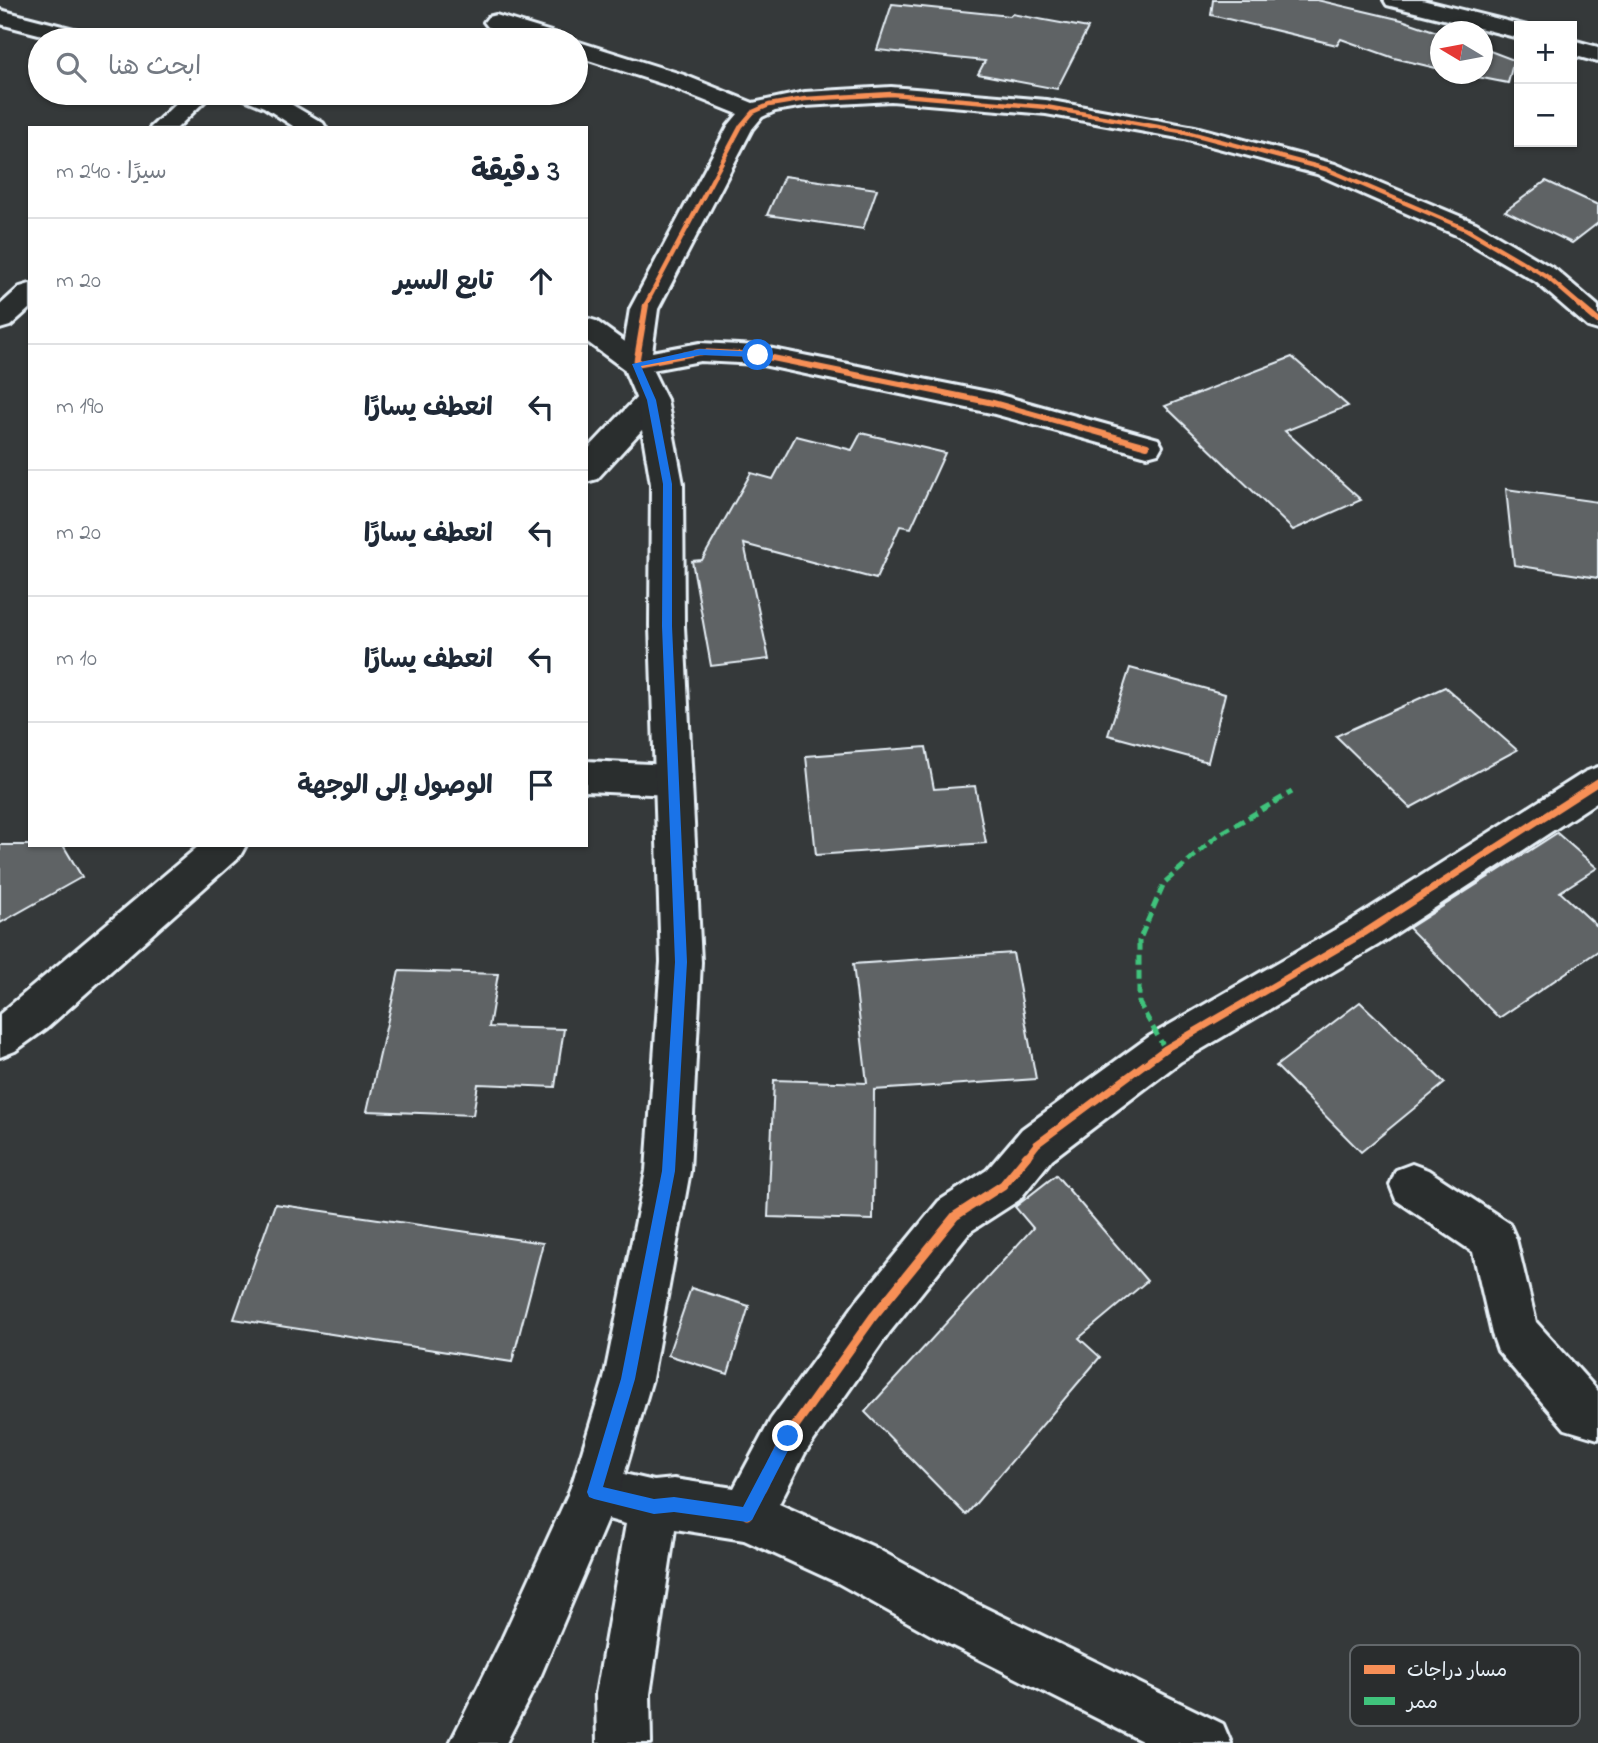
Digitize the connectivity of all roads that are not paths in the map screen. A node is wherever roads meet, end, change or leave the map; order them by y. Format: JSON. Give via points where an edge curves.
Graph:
{"nodes":[{"id":1,"x":1395,"y":0,"type":"edge"},
{"id":2,"x":0,"y":17,"type":"edge"},
{"id":3,"x":496,"y":22,"type":"dead end"},
{"id":4,"x":43,"y":28,"type":"edge"},
{"id":5,"x":515,"y":28,"type":"edge"},
{"id":6,"x":1514,"y":30,"type":"edge"},
{"id":7,"x":1577,"y":49,"type":"edge"},
{"id":8,"x":588,"y":52,"type":"edge"},
{"id":9,"x":1598,"y":55,"type":"edge"},
{"id":10,"x":188,"y":105,"type":"edge"},
{"id":11,"x":278,"y":105,"type":"edge"},
{"id":12,"x":753,"y":112,"type":"junction"},
{"id":13,"x":164,"y":126,"type":"edge"},
{"id":14,"x":311,"y":126,"type":"edge"},
{"id":15,"x":28,"y":295,"type":"edge"},
{"id":16,"x":0,"y":320,"type":"edge"},
{"id":17,"x":1598,"y":321,"type":"edge"},
{"id":18,"x":588,"y":329,"type":"edge"},
{"id":19,"x":644,"y":382,"type":"junction"},
{"id":20,"x":1147,"y":446,"type":"dead end"},
{"id":21,"x":588,"y":468,"type":"edge"},
{"id":22,"x":588,"y":776,"type":"edge"},
{"id":23,"x":671,"y":780,"type":"junction"},
{"id":24,"x":1598,"y":782,"type":"edge"},
{"id":25,"x":225,"y":847,"type":"edge"},
{"id":26,"x":0,"y":1038,"type":"edge"},
{"id":27,"x":1412,"y":1185,"type":"dead end"},
{"id":28,"x":1598,"y":1415,"type":"edge"},
{"id":29,"x":594,"y":1492,"type":"junction"},
{"id":30,"x":654,"y":1506,"type":"junction"},
{"id":31,"x":747,"y":1515,"type":"junction"},
{"id":32,"x":477,"y":1743,"type":"edge"},
{"id":33,"x":624,"y":1743,"type":"edge"},
{"id":34,"x":1204,"y":1743,"type":"edge"}],
"edges":[{"from":1,"to":6,"type":"street"},
{"from":2,"to":4,"type":"street"},
{"from":3,"to":5,"type":"street"},
{"from":7,"to":9,"type":"street"},
{"from":8,"to":12,"type":"street"},
{"from":10,"to":13,"type":"street"},
{"from":11,"to":14,"type":"street"},
{"from":12,"to":17,"type":"street","via":[[805,99],[891,94],[1046,107],[1230,143],[1326,169],[1466,229],[1546,276]]},
{"from":12,"to":19,"type":"street","via":[[741,126],[644,309]]},
{"from":15,"to":16,"type":"street"},
{"from":18,"to":19,"type":"street"},
{"from":19,"to":20,"type":"street","via":[[700,352],[758,355],[993,403]]},
{"from":19,"to":21,"type":"street"},
{"from":19,"to":23,"type":"street","via":[[667,484]]},
{"from":22,"to":23,"type":"street"},
{"from":23,"to":29,"type":"street","via":[[681,962],[668,1171],[628,1379]]},
{"from":24,"to":31,"type":"street","via":[[1364,933],[1165,1049],[1037,1144],[1003,1185],[955,1216],[873,1317],[788,1436]]},
{"from":25,"to":26,"type":"street"},
{"from":27,"to":28,"type":"street","via":[[1493,1239],[1515,1334],[1582,1412]]},
{"from":29,"to":30,"type":"street"},
{"from":29,"to":32,"type":"street","via":[[521,1658]]},
{"from":30,"to":31,"type":"street","via":[[674,1504]]},
{"from":30,"to":33,"type":"street","via":[[624,1694]]},
{"from":31,"to":34,"type":"street","via":[[856,1565],[951,1618]]}]}
